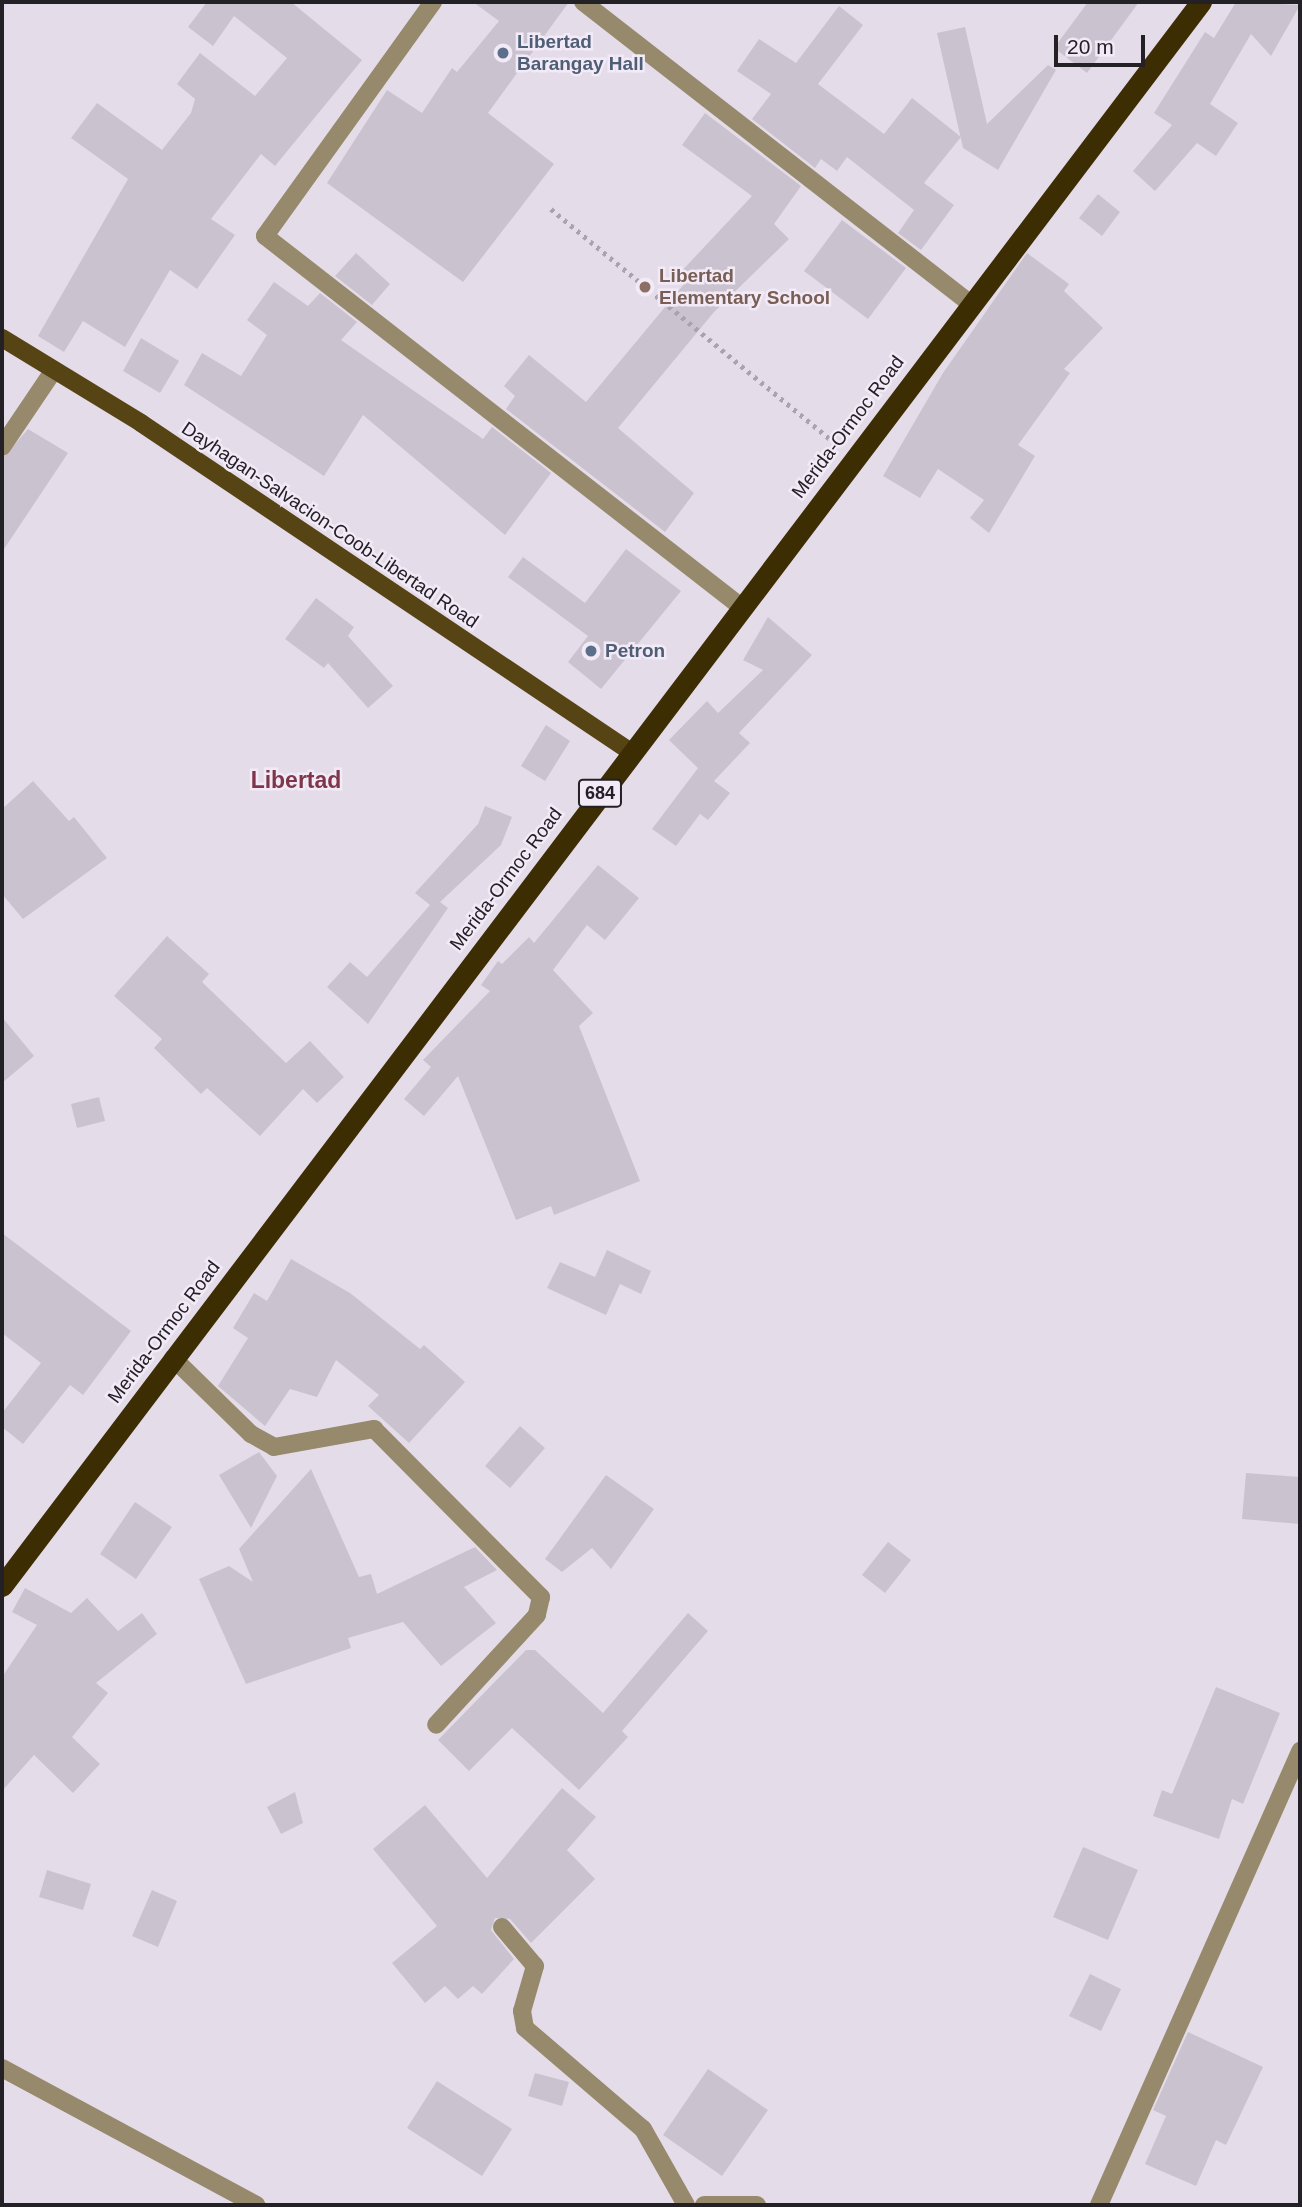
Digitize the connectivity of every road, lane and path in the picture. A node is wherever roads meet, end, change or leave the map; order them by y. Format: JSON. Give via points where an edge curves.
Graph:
{"nodes":[{"id":1,"x":433,"y":2,"type":"edge"},
{"id":2,"x":583,"y":2,"type":"edge"},
{"id":3,"x":1201,"y":2,"type":"edge"},
{"id":4,"x":551,"y":209,"type":"dead end"},
{"id":5,"x":970,"y":303,"type":"junction"},
{"id":6,"x":2,"y":338,"type":"edge"},
{"id":7,"x":54,"y":370,"type":"junction"},
{"id":8,"x":2,"y":447,"type":"edge"},
{"id":9,"x":840,"y":448,"type":"dead end"},
{"id":10,"x":740,"y":606,"type":"junction"},
{"id":11,"x":631,"y":752,"type":"junction"},
{"id":12,"x":173,"y":1358,"type":"junction"},
{"id":13,"x":2,"y":1586,"type":"edge"},
{"id":14,"x":436,"y":1725,"type":"dead end"},
{"id":15,"x":1300,"y":1751,"type":"edge"},
{"id":16,"x":502,"y":1927,"type":"dead end"},
{"id":17,"x":2,"y":2068,"type":"edge"},
{"id":18,"x":256,"y":2205,"type":"edge"},
{"id":19,"x":686,"y":2205,"type":"edge"},
{"id":20,"x":704,"y":2205,"type":"edge"},
{"id":21,"x":757,"y":2205,"type":"edge"},
{"id":22,"x":1099,"y":2205,"type":"edge"}],
"edges":[{"from":1,"to":10,"type":"street","via":[[265,236]]},
{"from":2,"to":5,"type":"street"},
{"from":3,"to":5,"type":"highway","name":"Merida-Ormoc Road","number":"684"},
{"from":4,"to":9,"type":"path"},
{"from":5,"to":10,"type":"highway","name":"Merida-Ormoc Road","number":"684"},
{"from":6,"to":7,"type":"main road","name":"Dayhagan-Salvacion-Coob-Libertad Road"},
{"from":7,"to":8,"type":"street"},
{"from":7,"to":11,"type":"main road","name":"Dayhagan-Salvacion-Coob-Libertad Road"},
{"from":10,"to":11,"type":"highway","name":"Merida-Ormoc Road","number":"684"},
{"from":11,"to":12,"type":"highway","name":"Merida-Ormoc Road","number":"684"},
{"from":12,"to":13,"type":"highway","name":"Merida-Ormoc Road","number":"684"},
{"from":12,"to":14,"type":"street","via":[[251,1434],[274,1447],[374,1429],[541,1597],[537,1615]]},
{"from":15,"to":22,"type":"street"},
{"from":16,"to":19,"type":"street","via":[[535,1965],[522,2011],[525,2028],[643,2129]]},
{"from":17,"to":18,"type":"street"},
{"from":20,"to":21,"type":"street"}]}
